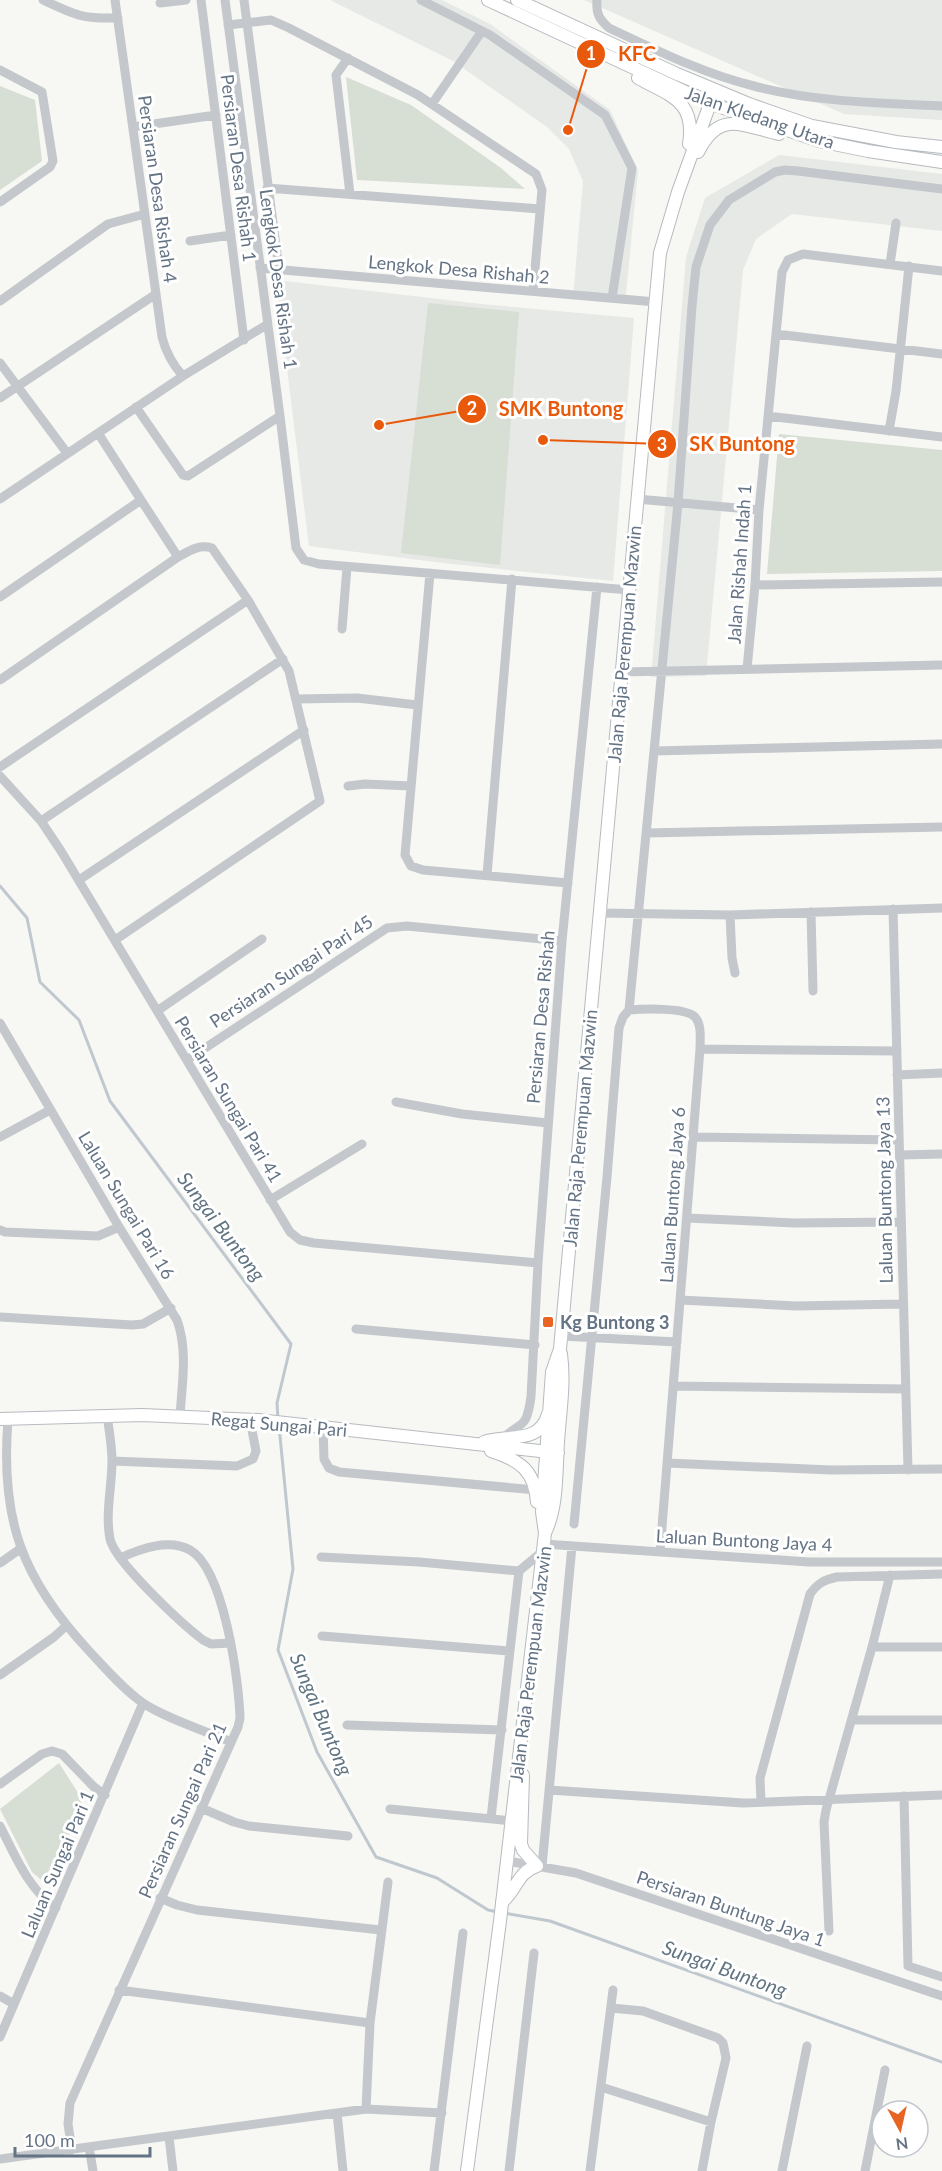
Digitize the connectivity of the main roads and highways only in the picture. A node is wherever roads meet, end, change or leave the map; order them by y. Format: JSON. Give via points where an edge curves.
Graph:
{"nodes":[{"id":1,"x":488,"y":0,"type":"edge"},
{"id":2,"x":517,"y":0,"type":"edge"},
{"id":3,"x":584,"y":46,"type":"junction"},
{"id":4,"x":715,"y":90,"type":"junction"},
{"id":5,"x":709,"y":103,"type":"junction"},
{"id":6,"x":819,"y":141,"type":"junction"},
{"id":7,"x":942,"y":147,"type":"edge"},
{"id":8,"x":942,"y":162,"type":"edge"},
{"id":9,"x":678,"y":192,"type":"junction"},
{"id":10,"x":560,"y":1349,"type":"junction"},
{"id":11,"x":550,"y":1401,"type":"junction"},
{"id":12,"x":4,"y":1419,"type":"edge"},
{"id":13,"x":477,"y":1445,"type":"junction"},
{"id":14,"x":552,"y":1453,"type":"junction"},
{"id":15,"x":543,"y":1537,"type":"junction"},
{"id":16,"x":520,"y":1747,"type":"junction"},
{"id":17,"x":502,"y":1904,"type":"junction"},
{"id":18,"x":467,"y":2171,"type":"edge"}],
"edges":[{"from":1,"to":3,"type":"main road","name":"Jalan Kledang Utara"},
{"from":2,"to":4,"type":"main road","name":"Jalan Kledang Utara"},
{"from":3,"to":5,"type":"main road","name":"Jalan Kledang Utara"},
{"from":3,"to":9,"type":"main road","via":[[680,102],[688,112],[692,125]]},
{"from":4,"to":5,"type":"main road","name":"Jalan Raja Perempuan Mazwin"},
{"from":4,"to":7,"type":"main road","name":"Jalan Kledang Utara","via":[[812,126]]},
{"from":5,"to":6,"type":"main road","name":"Jalan Kledang Utara"},
{"from":5,"to":9,"type":"main road","name":"Jalan Raja Perempuan Mazwin"},
{"from":6,"to":8,"type":"main road","name":"Jalan Kledang Utara"},
{"from":6,"to":9,"type":"main road","via":[[722,124],[711,130]]},
{"from":9,"to":10,"type":"main road","name":"Jalan Raja Perempuan Mazwin","via":[[660,254]]},
{"from":10,"to":11,"type":"main road","name":"Jalan Raja Perempuan Mazwin","via":[[552,1372]]},
{"from":10,"to":14,"type":"main road","via":[[563,1373]]},
{"from":11,"to":13,"type":"main road","via":[[546,1420],[533,1434]]},
{"from":11,"to":14,"type":"main road","name":"Jalan Raja Perempuan Mazwin"},
{"from":12,"to":13,"type":"main road","name":"Regat Sungai Pari","via":[[107,1415],[254,1420]]},
{"from":13,"to":14,"type":"main road","name":"Regat Sungai Pari"},
{"from":13,"to":15,"type":"main road","via":[[526,1469],[534,1481]]},
{"from":14,"to":15,"type":"main road","via":[[552,1514]]},
{"from":15,"to":16,"type":"main road","name":"Jalan Raja Perempuan Mazwin"},
{"from":16,"to":17,"type":"main road","name":"Jalan Raja Perempuan Mazwin"},
{"from":16,"to":17,"type":"main road","via":[[524,1793],[521,1844],[526,1855],[540,1866],[524,1872]]},
{"from":17,"to":18,"type":"main road","name":"Jalan Raja Perempuan Mazwin"}]}
